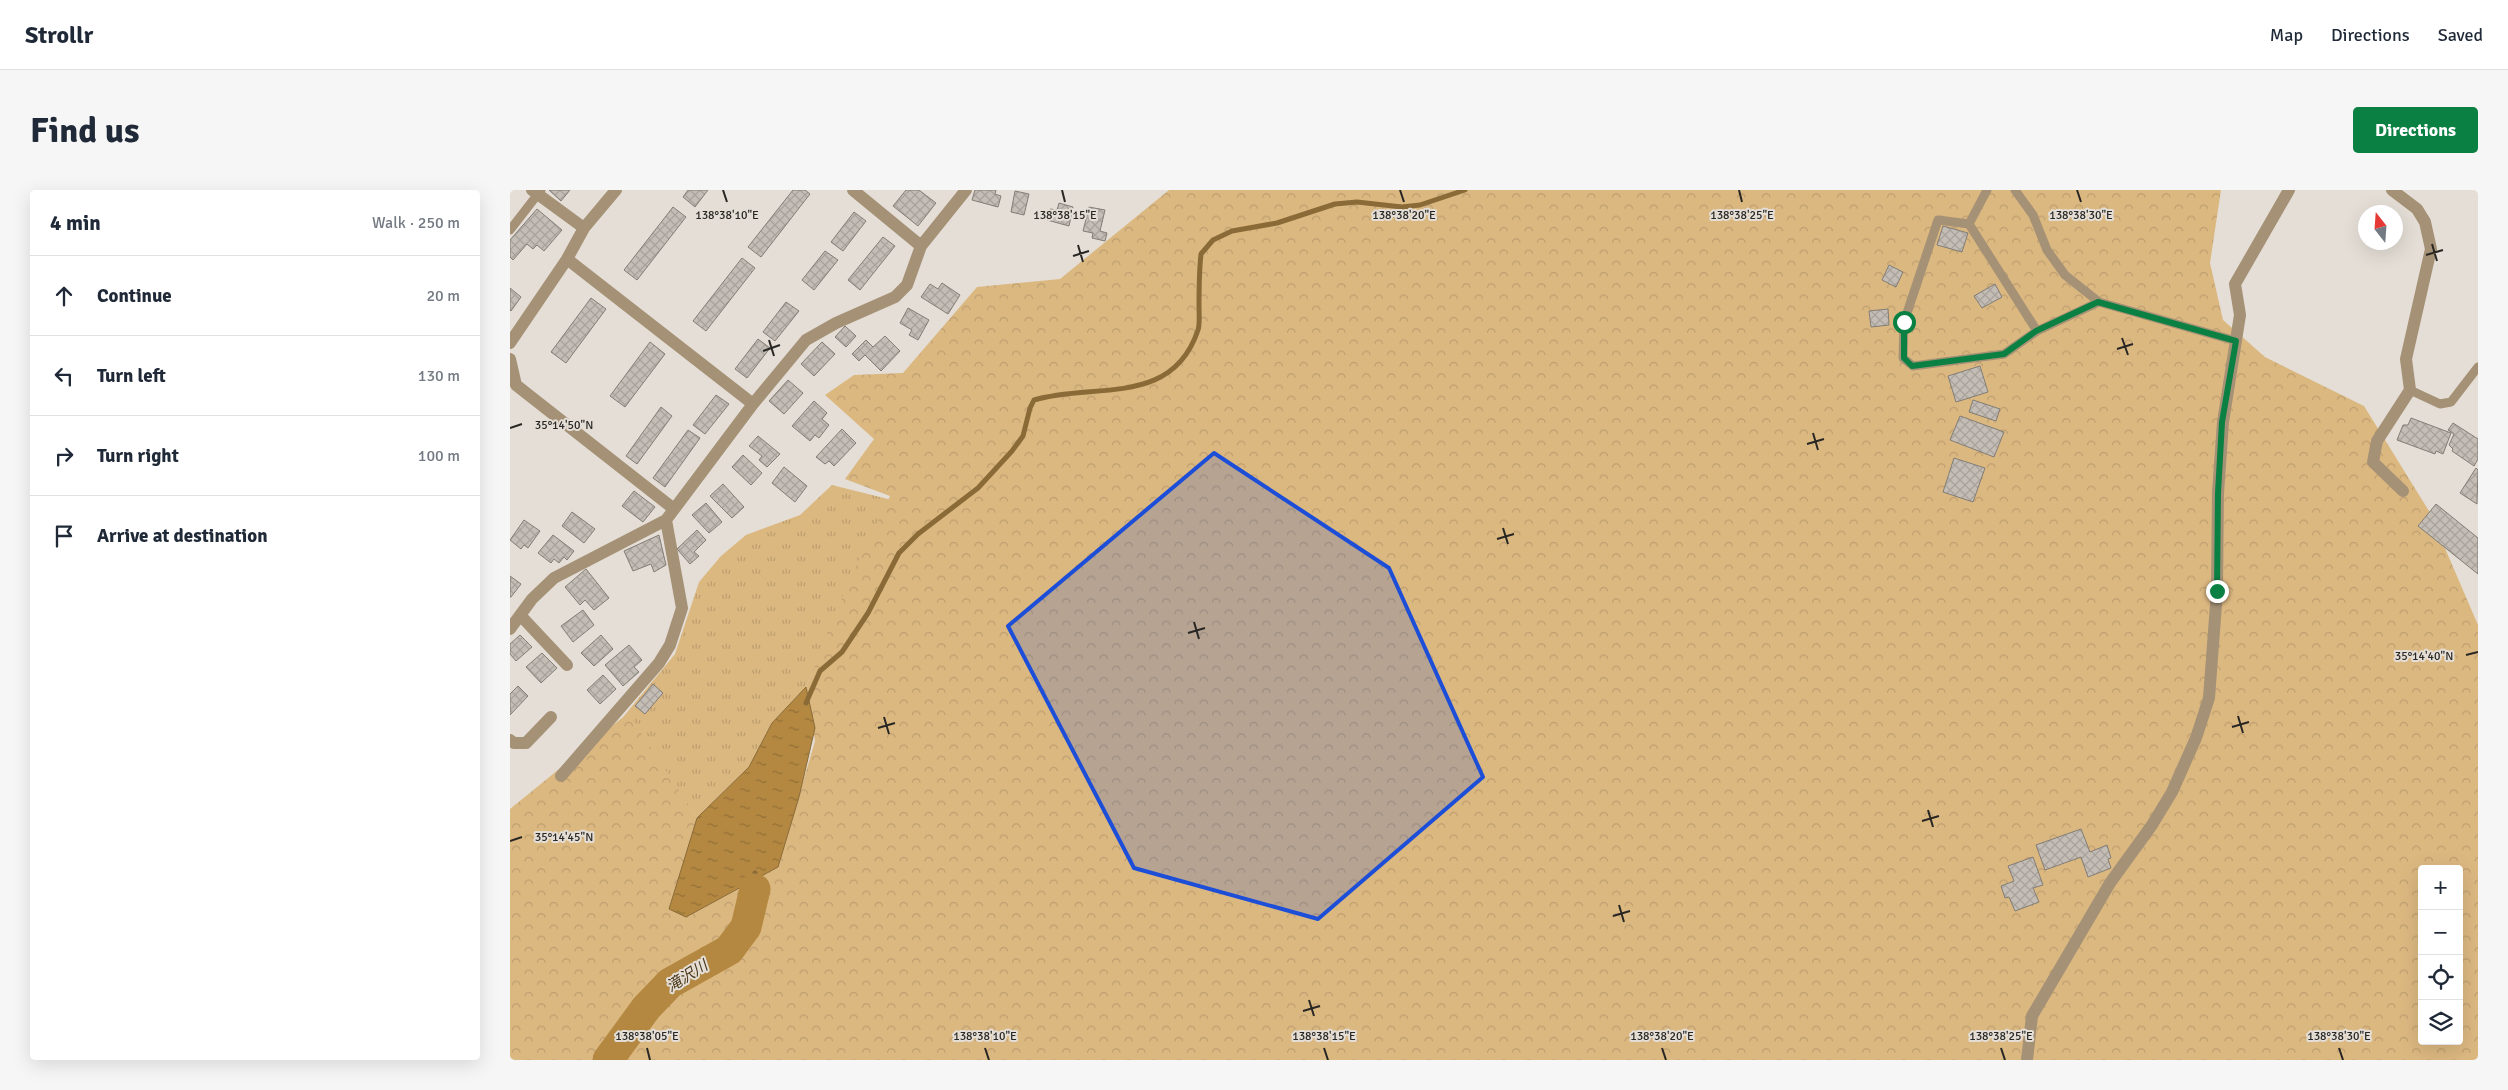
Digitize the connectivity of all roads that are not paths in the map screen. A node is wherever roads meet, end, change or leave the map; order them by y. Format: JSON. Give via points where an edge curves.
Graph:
{"nodes":[{"id":1,"x":616,"y":190,"type":"edge"},
{"id":2,"x":853,"y":190,"type":"edge"},
{"id":3,"x":966,"y":190,"type":"edge"},
{"id":4,"x":1987,"y":190,"type":"edge"},
{"id":5,"x":2015,"y":190,"type":"edge"},
{"id":6,"x":2289,"y":190,"type":"edge"},
{"id":7,"x":2392,"y":190,"type":"edge"},
{"id":8,"x":538,"y":192,"type":"edge"},
{"id":9,"x":1969,"y":224,"type":"junction"},
{"id":10,"x":584,"y":228,"type":"junction"},
{"id":11,"x":510,"y":230,"type":"edge"},
{"id":12,"x":921,"y":246,"type":"junction"},
{"id":13,"x":567,"y":259,"type":"junction"},
{"id":14,"x":2098,"y":302,"type":"junction"},
{"id":15,"x":2036,"y":331,"type":"junction"},
{"id":16,"x":2236,"y":341,"type":"junction"},
{"id":17,"x":510,"y":343,"type":"edge"},
{"id":18,"x":510,"y":359,"type":"edge"},
{"id":19,"x":2478,"y":367,"type":"edge"},
{"id":20,"x":2410,"y":390,"type":"junction"},
{"id":21,"x":753,"y":404,"type":"junction"},
{"id":22,"x":2403,"y":491,"type":"dead end"},
{"id":23,"x":674,"y":509,"type":"junction"},
{"id":24,"x":666,"y":520,"type":"junction"},
{"id":25,"x":521,"y":616,"type":"junction"},
{"id":26,"x":510,"y":629,"type":"edge"},
{"id":27,"x":568,"y":665,"type":"dead end"},
{"id":28,"x":551,"y":717,"type":"dead end"},
{"id":29,"x":510,"y":740,"type":"edge"},
{"id":30,"x":561,"y":776,"type":"dead end"},
{"id":31,"x":2027,"y":1060,"type":"edge"}],
"edges":[{"from":1,"to":10,"type":"street"},
{"from":2,"to":12,"type":"street"},
{"from":3,"to":12,"type":"street"},
{"from":4,"to":9,"type":"lane"},
{"from":5,"to":14,"type":"lane","via":[[2034,215],[2047,250],[2065,275]]},
{"from":6,"to":16,"type":"street","via":[[2234,284],[2240,315]]},
{"from":7,"to":20,"type":"street","via":[[2417,209],[2425,222],[2430,249],[2406,359]]},
{"from":8,"to":10,"type":"street"},
{"from":8,"to":11,"type":"lane"},
{"from":9,"to":15,"type":"lane"},
{"from":9,"to":15,"type":"lane","via":[[1938,220],[1904,322],[1904,358],[1912,366],[2004,354]]},
{"from":10,"to":13,"type":"street"},
{"from":12,"to":21,"type":"street","via":[[907,285],[895,297],[806,340]]},
{"from":13,"to":17,"type":"street"},
{"from":13,"to":21,"type":"street"},
{"from":14,"to":15,"type":"lane"},
{"from":14,"to":16,"type":"lane"},
{"from":16,"to":31,"type":"street","via":[[2222,422],[2209,698],[2196,738],[2172,792],[2110,883],[2032,1016]]},
{"from":18,"to":23,"type":"street","via":[[516,384]]},
{"from":19,"to":20,"type":"lane","via":[[2451,402],[2440,404]]},
{"from":20,"to":22,"type":"street","via":[[2377,441],[2373,462]]},
{"from":21,"to":23,"type":"street"},
{"from":23,"to":24,"type":"street"},
{"from":24,"to":25,"type":"street","via":[[554,578]]},
{"from":24,"to":30,"type":"street","via":[[682,608],[670,645]]},
{"from":25,"to":26,"type":"street"},
{"from":25,"to":27,"type":"street"},
{"from":28,"to":29,"type":"street","via":[[526,743]]}]}
